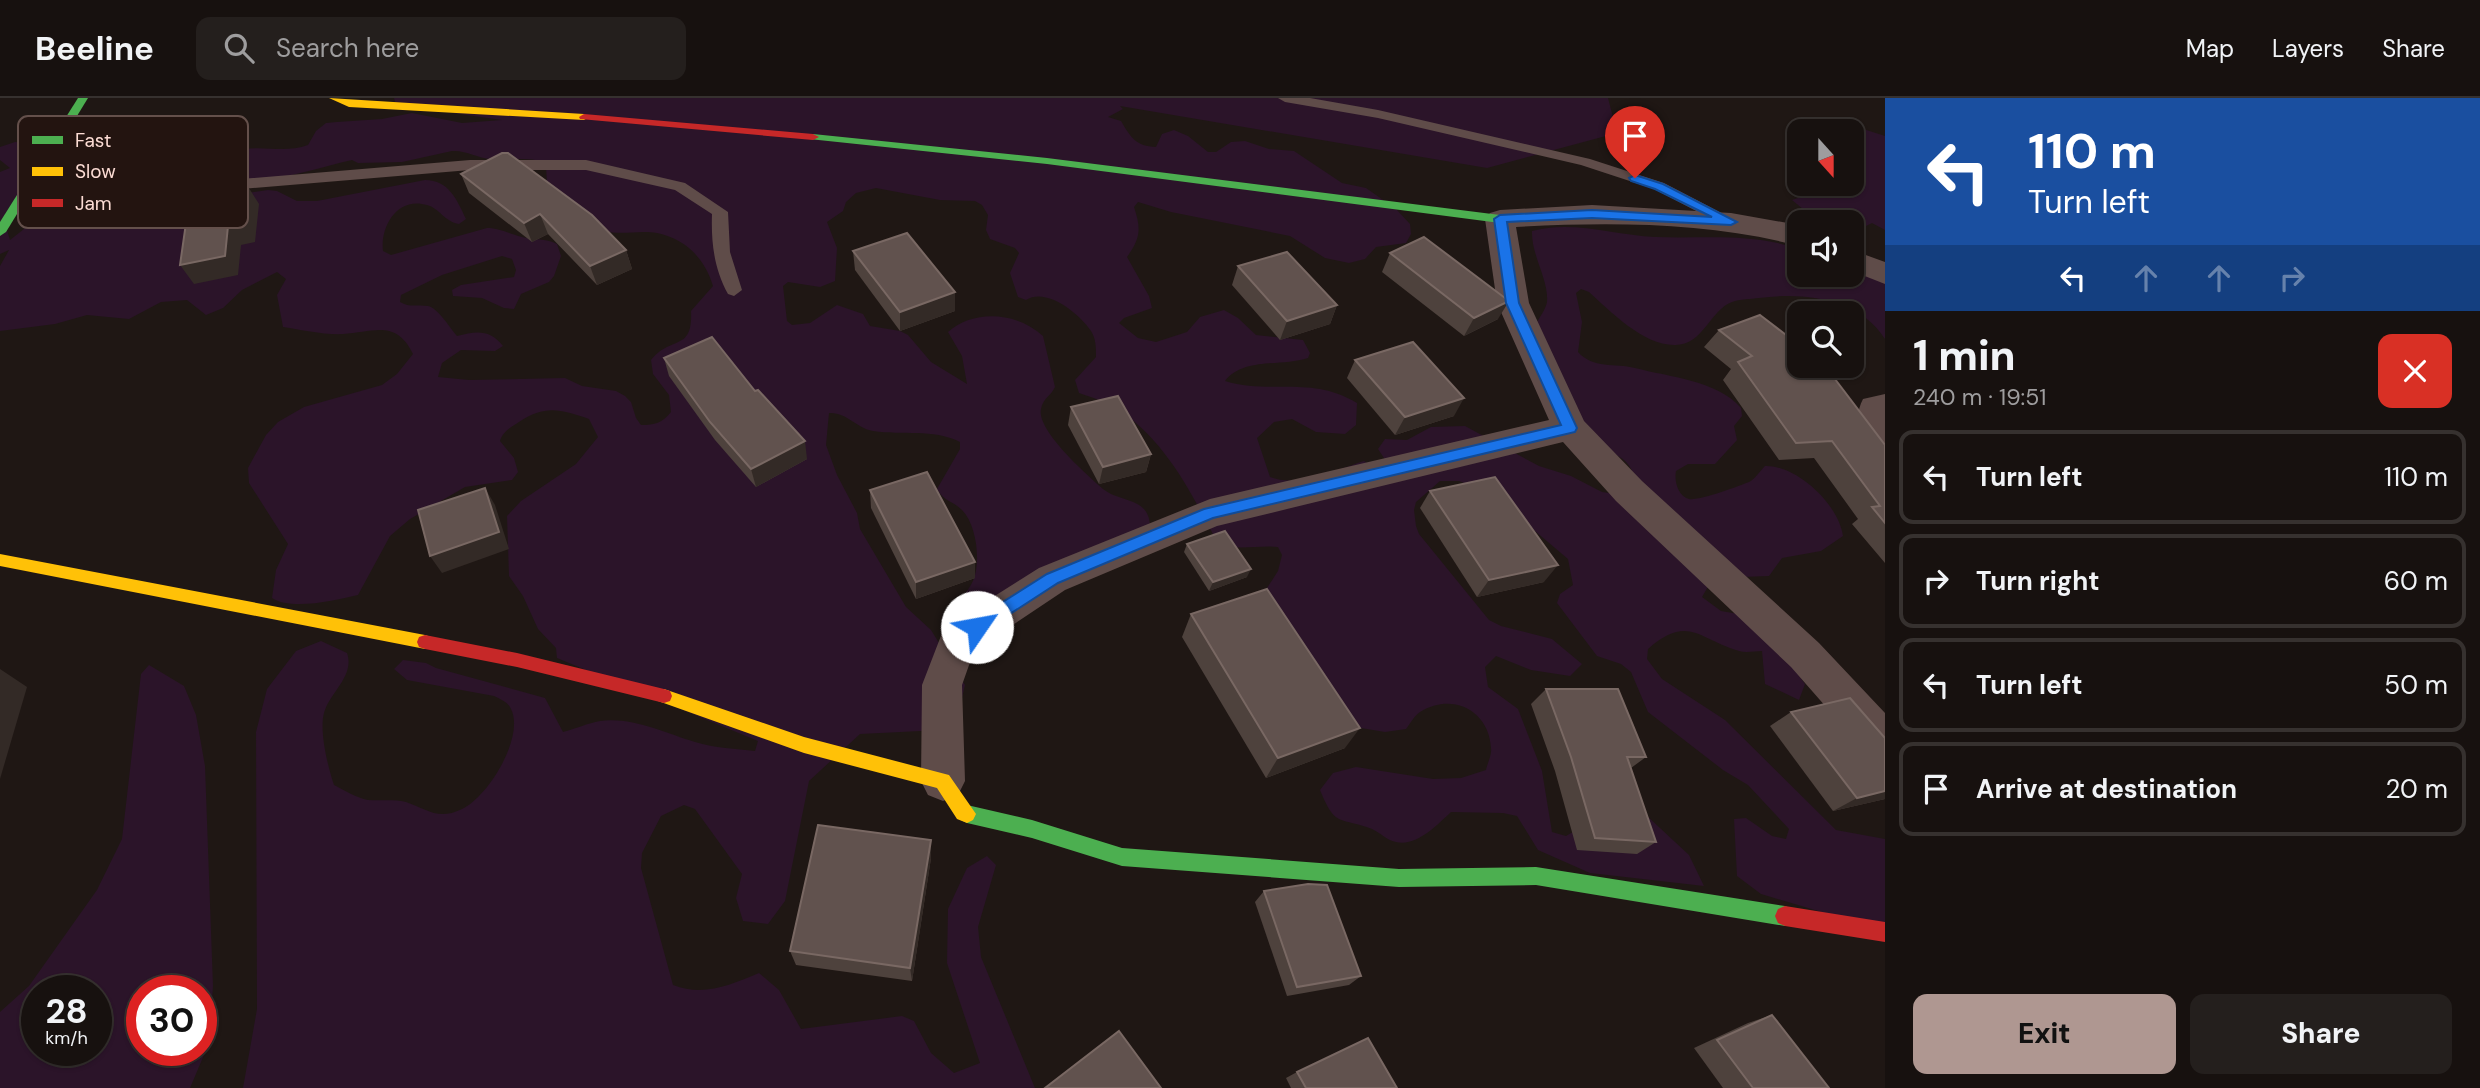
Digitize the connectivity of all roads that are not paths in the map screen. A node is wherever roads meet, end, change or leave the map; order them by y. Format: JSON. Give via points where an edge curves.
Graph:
{"nodes":[{"id":1,"x":83,"y":98,"type":"edge"},
{"id":2,"x":334,"y":98,"type":"edge"},
{"id":3,"x":1285,"y":98,"type":"edge"},
{"id":4,"x":72,"y":116,"type":"edge"},
{"id":5,"x":248,"y":183,"type":"edge"},
{"id":6,"x":18,"y":202,"type":"edge"},
{"id":7,"x":1500,"y":219,"type":"junction"},
{"id":8,"x":1731,"y":222,"type":"junction"},
{"id":9,"x":0,"y":232,"type":"edge"},
{"id":10,"x":1787,"y":234,"type":"edge"},
{"id":11,"x":1864,"y":265,"type":"edge"},
{"id":12,"x":1885,"y":274,"type":"edge"},
{"id":13,"x":734,"y":290,"type":"dead end"},
{"id":14,"x":1885,"y":406,"type":"edge"},
{"id":15,"x":1570,"y":428,"type":"junction"},
{"id":16,"x":1885,"y":441,"type":"edge"},
{"id":17,"x":0,"y":560,"type":"edge"},
{"id":18,"x":1885,"y":743,"type":"edge"},
{"id":19,"x":943,"y":781,"type":"junction"},
{"id":20,"x":1885,"y":932,"type":"edge"}],
"edges":[{"from":1,"to":4,"type":"street"},
{"from":2,"to":7,"type":"street","via":[[349,104],[650,121],[1046,161]]},
{"from":3,"to":8,"type":"lane","via":[[1378,114],[1585,162],[1659,186]]},
{"from":5,"to":13,"type":"lane","via":[[433,168],[586,165],[680,186],[720,212],[719,247]]},
{"from":6,"to":9,"type":"street"},
{"from":7,"to":8,"type":"street","via":[[1592,214]]},
{"from":7,"to":15,"type":"street","via":[[1513,303]]},
{"from":8,"to":10,"type":"street"},
{"from":11,"to":12,"type":"street"},
{"from":14,"to":16,"type":"street","via":[[1875,408],[1876,430]]},
{"from":15,"to":18,"type":"street","via":[[1629,491],[1805,654]]},
{"from":15,"to":19,"type":"street","via":[[1210,513],[1052,579],[958,640],[943,685]]},
{"from":17,"to":19,"type":"street","via":[[517,660],[667,697],[804,745]]},
{"from":19,"to":20,"type":"street","via":[[963,813],[1122,857],[1399,878],[1536,876]]}]}
